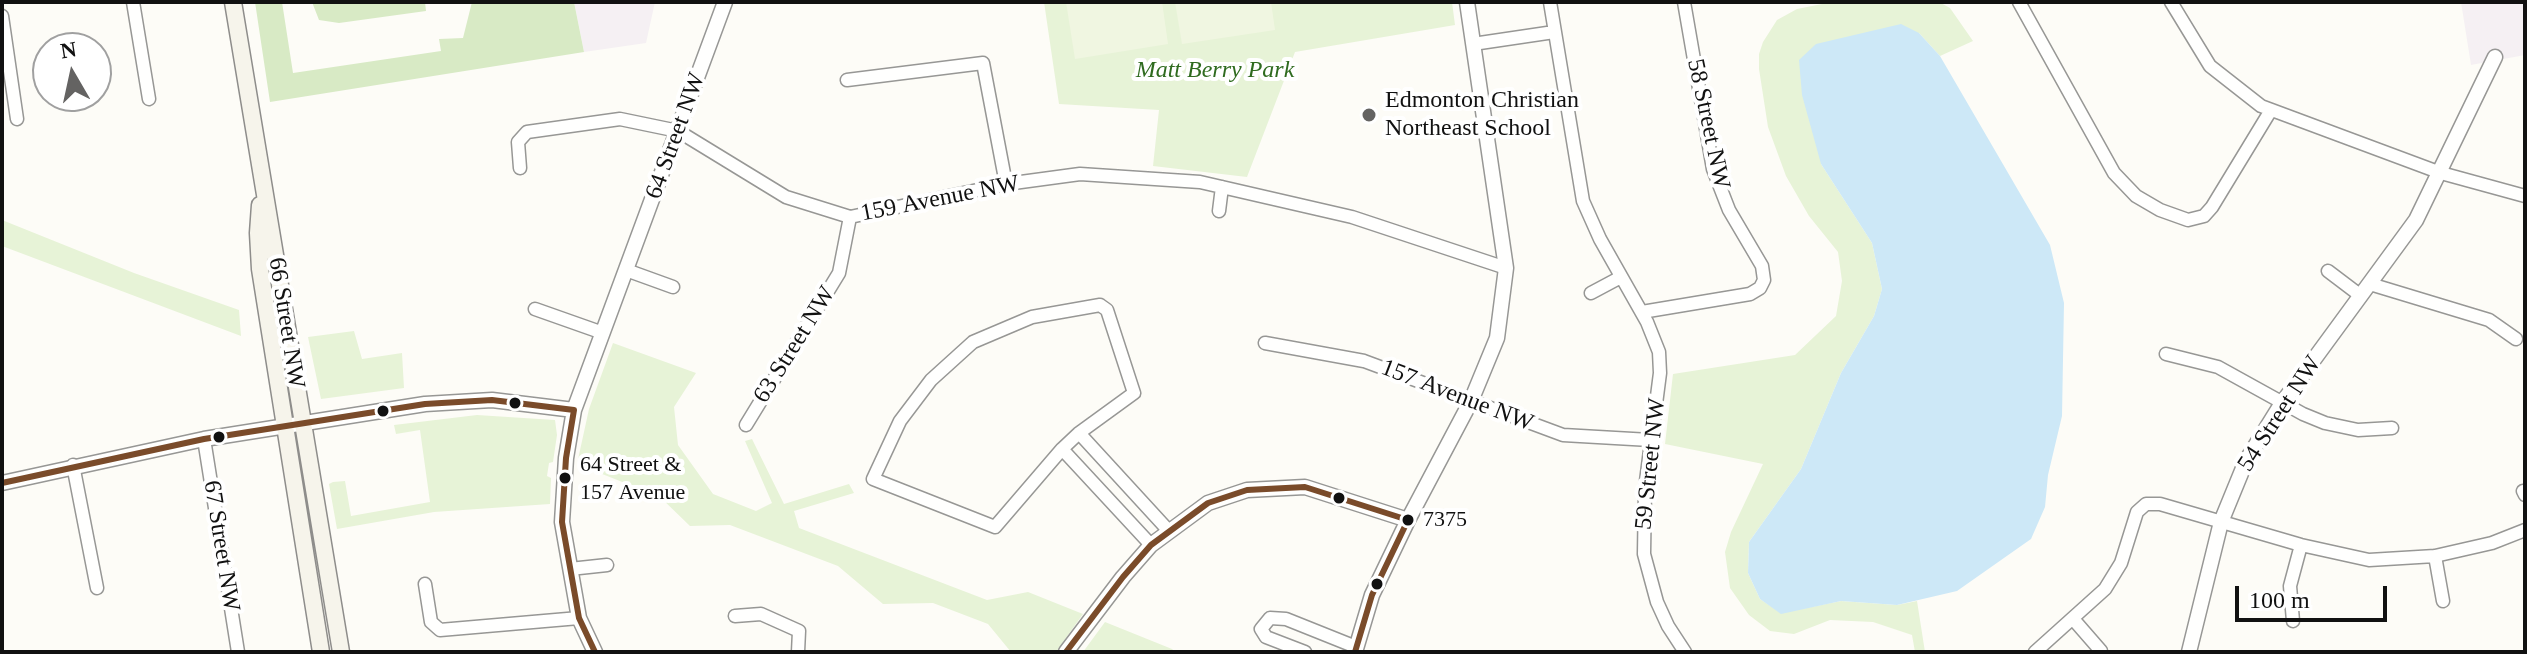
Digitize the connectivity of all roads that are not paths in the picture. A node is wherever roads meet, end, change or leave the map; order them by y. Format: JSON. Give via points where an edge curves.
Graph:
{"nodes":[{"id":1,"x":133,"y":2,"type":"edge"},
{"id":2,"x":233,"y":2,"type":"edge"},
{"id":3,"x":725,"y":2,"type":"edge"},
{"id":4,"x":1467,"y":2,"type":"edge"},
{"id":5,"x":1550,"y":2,"type":"edge"},
{"id":6,"x":1684,"y":2,"type":"edge"},
{"id":7,"x":2019,"y":2,"type":"edge"},
{"id":8,"x":2171,"y":2,"type":"edge"},
{"id":9,"x":2,"y":16,"type":"edge"},
{"id":10,"x":1554,"y":32,"type":"junction"},
{"id":11,"x":1473,"y":44,"type":"junction"},
{"id":12,"x":2495,"y":57,"type":"dead end"},
{"id":13,"x":847,"y":80,"type":"dead end"},
{"id":14,"x":149,"y":99,"type":"dead end"},
{"id":15,"x":2271,"y":110,"type":"junction"},
{"id":16,"x":17,"y":119,"type":"dead end"},
{"id":17,"x":678,"y":131,"type":"junction"},
{"id":18,"x":520,"y":168,"type":"dead end"},
{"id":19,"x":2441,"y":173,"type":"junction"},
{"id":20,"x":263,"y":183,"type":"junction"},
{"id":21,"x":1006,"y":184,"type":"junction"},
{"id":22,"x":1222,"y":187,"type":"junction"},
{"id":23,"x":2525,"y":196,"type":"edge"},
{"id":24,"x":1219,"y":211,"type":"dead end"},
{"id":25,"x":850,"y":217,"type":"junction"},
{"id":26,"x":1506,"y":268,"type":"junction"},
{"id":27,"x":626,"y":270,"type":"junction"},
{"id":28,"x":2328,"y":271,"type":"dead end"},
{"id":29,"x":1621,"y":277,"type":"junction"},
{"id":30,"x":673,"y":287,"type":"dead end"},
{"id":31,"x":2366,"y":290,"type":"junction"},
{"id":32,"x":1591,"y":293,"type":"dead end"},
{"id":33,"x":535,"y":309,"type":"dead end"},
{"id":34,"x":1642,"y":312,"type":"junction"},
{"id":35,"x":603,"y":333,"type":"junction"},
{"id":36,"x":2516,"y":339,"type":"dead end"},
{"id":37,"x":1265,"y":343,"type":"dead end"},
{"id":38,"x":2166,"y":354,"type":"dead end"},
{"id":39,"x":1471,"y":401,"type":"junction"},
{"id":40,"x":2282,"y":403,"type":"junction"},
{"id":41,"x":574,"y":410,"type":"junction"},
{"id":42,"x":303,"y":423,"type":"junction"},
{"id":43,"x":746,"y":425,"type":"dead end"},
{"id":44,"x":285,"y":426,"type":"junction"},
{"id":45,"x":2392,"y":428,"type":"dead end"},
{"id":46,"x":1079,"y":433,"type":"junction"},
{"id":47,"x":204,"y":439,"type":"junction"},
{"id":48,"x":1650,"y":440,"type":"junction"},
{"id":49,"x":1062,"y":449,"type":"junction"},
{"id":50,"x":73,"y":465,"type":"junction"},
{"id":51,"x":2,"y":483,"type":"edge"},
{"id":52,"x":1408,"y":520,"type":"junction"},
{"id":53,"x":2221,"y":522,"type":"junction"},
{"id":54,"x":1168,"y":530,"type":"junction"},
{"id":55,"x":2525,"y":530,"type":"edge"},
{"id":56,"x":1151,"y":545,"type":"junction"},
{"id":57,"x":2301,"y":545,"type":"junction"},
{"id":58,"x":2435,"y":556,"type":"junction"},
{"id":59,"x":607,"y":565,"type":"dead end"},
{"id":60,"x":570,"y":569,"type":"junction"},
{"id":61,"x":425,"y":584,"type":"dead end"},
{"id":62,"x":97,"y":588,"type":"dead end"},
{"id":63,"x":2443,"y":601,"type":"dead end"},
{"id":64,"x":735,"y":616,"type":"dead end"},
{"id":65,"x":579,"y":618,"type":"junction"},
{"id":66,"x":2074,"y":620,"type":"junction"},
{"id":67,"x":2293,"y":621,"type":"dead end"},
{"id":68,"x":2194,"y":635,"type":"junction"},
{"id":69,"x":1355,"y":649,"type":"edge"},
{"id":70,"x":2101,"y":651,"type":"edge"},
{"id":71,"x":238,"y":652,"type":"edge"},
{"id":72,"x":321,"y":652,"type":"edge"},
{"id":73,"x":341,"y":652,"type":"edge"},
{"id":74,"x":595,"y":652,"type":"edge"},
{"id":75,"x":798,"y":652,"type":"edge"},
{"id":76,"x":1066,"y":652,"type":"edge"},
{"id":77,"x":1305,"y":652,"type":"edge"},
{"id":78,"x":1685,"y":652,"type":"edge"},
{"id":79,"x":2035,"y":652,"type":"edge"},
{"id":80,"x":2189,"y":652,"type":"edge"},
{"id":81,"x":2197,"y":652,"type":"edge"}],
"edges":[{"from":1,"to":14,"type":"street"},
{"from":2,"to":20,"type":"main road","name":"66 Street NW"},
{"from":3,"to":17,"type":"street","name":"64 Street NW"},
{"from":4,"to":11,"type":"street"},
{"from":5,"to":10,"type":"street","name":"59 Street NW"},
{"from":6,"to":34,"type":"street","name":"58 Street NW","via":[[1713,169],[1729,210],[1762,266],[1763,284],[1750,294]]},
{"from":7,"to":15,"type":"street","via":[[2114,173],[2136,196],[2160,210],[2188,220],[2204,216]]},
{"from":8,"to":15,"type":"street","via":[[2210,66]]},
{"from":9,"to":16,"type":"street"},
{"from":10,"to":11,"type":"street"},
{"from":10,"to":29,"type":"street","name":"59 Street NW","via":[[1583,201]]},
{"from":11,"to":26,"type":"street"},
{"from":12,"to":19,"type":"street","name":"54 Street NW"},
{"from":13,"to":21,"type":"street","via":[[983,63]]},
{"from":15,"to":19,"type":"street"},
{"from":17,"to":18,"type":"street","name":"159 Avenue NW","via":[[620,119],[527,132],[518,142]]},
{"from":17,"to":25,"type":"street","name":"159 Avenue NW","via":[[786,197]]},
{"from":17,"to":27,"type":"street","name":"64 Street NW"},
{"from":19,"to":23,"type":"street"},
{"from":19,"to":31,"type":"street","name":"54 Street NW"},
{"from":20,"to":42,"type":"main road","name":"66 Street NW"},
{"from":20,"to":44,"type":"main road","name":"66 Street NW","via":[[260,269]]},
{"from":21,"to":22,"type":"street","name":"159 Avenue NW","via":[[1080,174]]},
{"from":21,"to":25,"type":"street","name":"159 Avenue NW"},
{"from":22,"to":24,"type":"street"},
{"from":22,"to":26,"type":"street","name":"159 Avenue NW","via":[[1352,217]]},
{"from":25,"to":43,"type":"street","name":"63 Street NW","via":[[839,273]]},
{"from":26,"to":39,"type":"street","via":[[1497,338]]},
{"from":27,"to":30,"type":"street"},
{"from":27,"to":35,"type":"street","name":"64 Street NW"},
{"from":28,"to":31,"type":"street"},
{"from":29,"to":32,"type":"street"},
{"from":29,"to":34,"type":"street","name":"59 Street NW"},
{"from":31,"to":36,"type":"street","via":[[2489,320]]},
{"from":31,"to":40,"type":"street","name":"54 Street NW"},
{"from":33,"to":35,"type":"street"},
{"from":34,"to":48,"type":"street","name":"59 Street NW","via":[[1661,361]]},
{"from":35,"to":41,"type":"street","name":"64 Street NW"},
{"from":37,"to":39,"type":"street","name":"157 Avenue NW","via":[[1364,361]]},
{"from":38,"to":40,"type":"street","via":[[2218,367]]},
{"from":39,"to":48,"type":"street","name":"157 Avenue NW","via":[[1563,435]]},
{"from":39,"to":52,"type":"street"},
{"from":40,"to":45,"type":"street","via":[[2337,427]]},
{"from":40,"to":53,"type":"street","name":"54 Street NW","via":[[2246,461]]},
{"from":41,"to":42,"type":"street","via":[[492,400],[425,404]]},
{"from":41,"to":60,"type":"street","name":"64 Street NW","via":[[562,522]]},
{"from":42,"to":44,"type":"street"},
{"from":42,"to":73,"type":"main road","name":"66 Street NW"},
{"from":44,"to":47,"type":"street"},
{"from":44,"to":72,"type":"main road","name":"66 Street NW"},
{"from":46,"to":49,"type":"street"},
{"from":46,"to":49,"type":"street","via":[[1134,393],[1107,310],[1100,305],[1032,317],[973,342],[931,380],[900,421],[873,479],[995,527]]},
{"from":46,"to":54,"type":"street"},
{"from":47,"to":50,"type":"street"},
{"from":47,"to":71,"type":"street","name":"67 Street NW"},
{"from":48,"to":78,"type":"street","name":"59 Street NW","via":[[1646,567],[1662,614]]},
{"from":49,"to":56,"type":"street"},
{"from":50,"to":51,"type":"street"},
{"from":50,"to":62,"type":"street"},
{"from":52,"to":54,"type":"street","via":[[1305,487],[1247,490],[1208,503]]},
{"from":52,"to":69,"type":"street","via":[[1372,595]]},
{"from":53,"to":57,"type":"street"},
{"from":53,"to":66,"type":"street","via":[[2146,504],[2137,512],[2110,581]]},
{"from":53,"to":68,"type":"street","name":"54 Street NW"},
{"from":54,"to":56,"type":"street"},
{"from":55,"to":58,"type":"street"},
{"from":56,"to":76,"type":"street"},
{"from":57,"to":58,"type":"street","via":[[2369,560]]},
{"from":57,"to":67,"type":"street","via":[[2290,586]]},
{"from":58,"to":63,"type":"street"},
{"from":59,"to":60,"type":"street"},
{"from":60,"to":65,"type":"street","name":"64 Street NW"},
{"from":61,"to":65,"type":"street","via":[[431,622],[440,630]]},
{"from":64,"to":75,"type":"street","via":[[761,614],[799,631]]},
{"from":65,"to":74,"type":"street","name":"64 Street NW"},
{"from":66,"to":70,"type":"street"},
{"from":66,"to":79,"type":"street"},
{"from":68,"to":80,"type":"street","name":"54 Street NW"},
{"from":68,"to":81,"type":"street","name":"54 Street NW"},
{"from":69,"to":77,"type":"street","via":[[1286,619],[1270,618],[1261,629],[1266,637]]}]}
